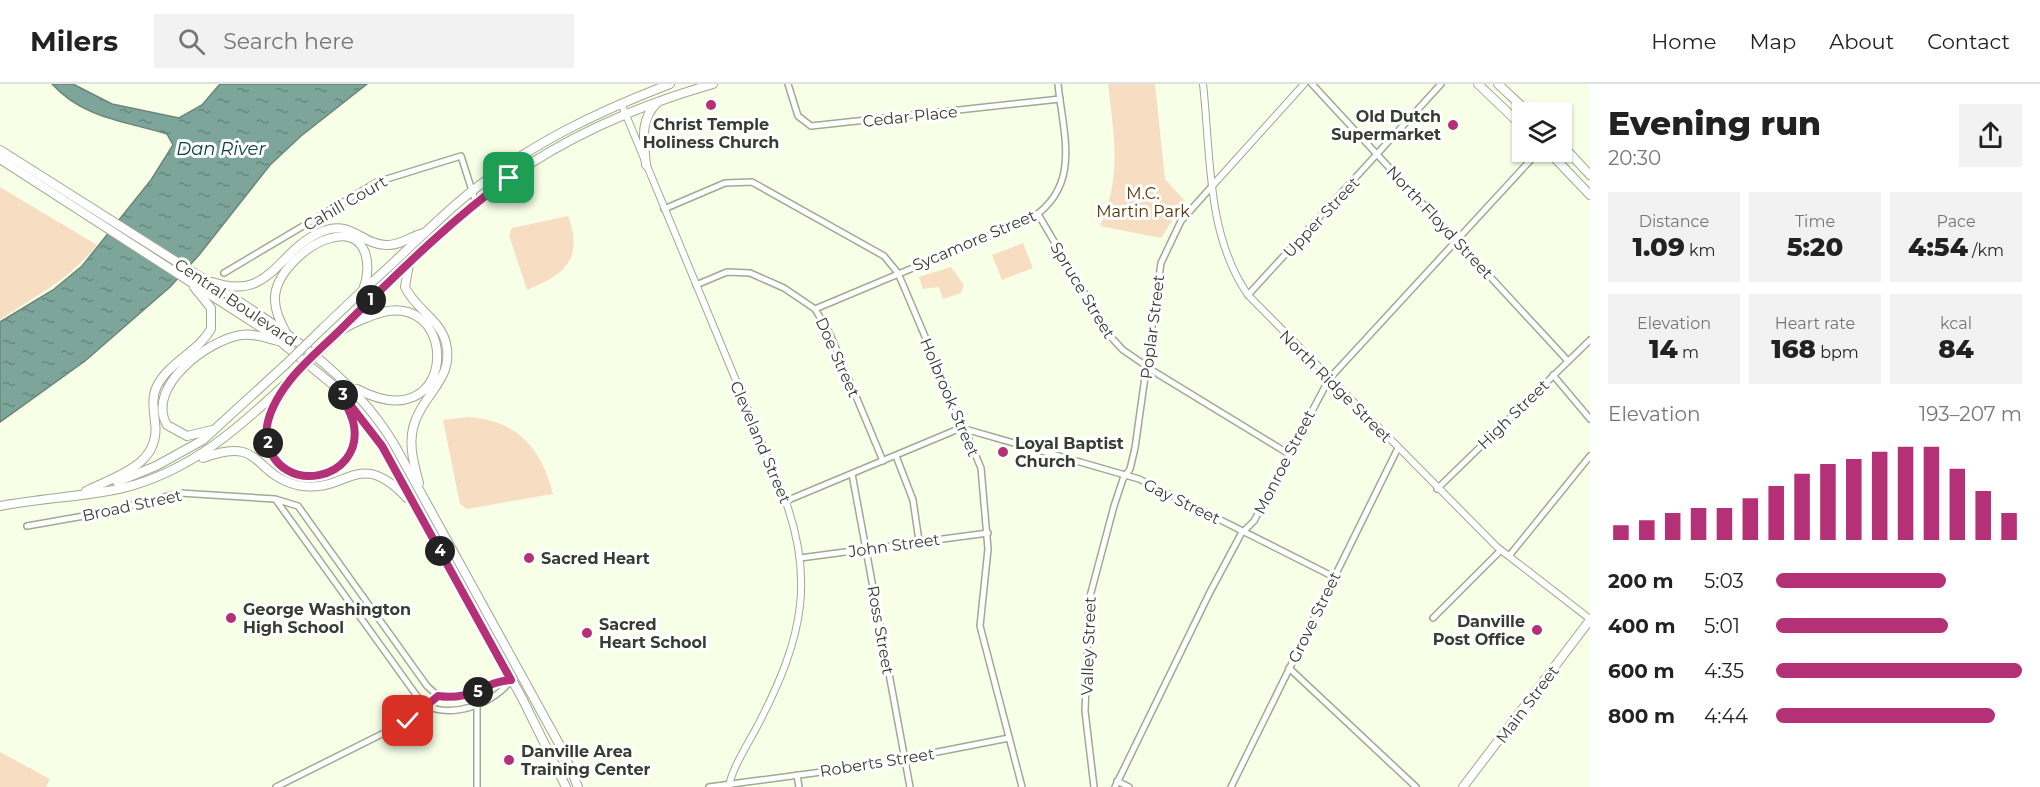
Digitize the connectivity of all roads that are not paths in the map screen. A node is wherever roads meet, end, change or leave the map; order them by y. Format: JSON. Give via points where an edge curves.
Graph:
{"nodes":[{"id":1,"x":670,"y":84,"type":"edge"},
{"id":2,"x":712,"y":84,"type":"edge"},
{"id":3,"x":788,"y":84,"type":"edge"},
{"id":4,"x":1058,"y":84,"type":"edge"},
{"id":5,"x":1203,"y":84,"type":"edge"},
{"id":6,"x":1304,"y":84,"type":"edge"},
{"id":7,"x":1312,"y":84,"type":"edge"},
{"id":8,"x":1441,"y":84,"type":"edge"},
{"id":9,"x":1478,"y":84,"type":"edge"},
{"id":10,"x":1498,"y":84,"type":"edge"},
{"id":11,"x":662,"y":99,"type":"junction"},
{"id":12,"x":1060,"y":99,"type":"junction"},
{"id":13,"x":1517,"y":102,"type":"edge"},
{"id":14,"x":621,"y":103,"type":"junction"},
{"id":15,"x":625,"y":114,"type":"junction"},
{"id":16,"x":1512,"y":116,"type":"edge"},
{"id":17,"x":0,"y":150,"type":"edge"},
{"id":18,"x":1378,"y":155,"type":"junction"},
{"id":19,"x":1572,"y":156,"type":"edge"},
{"id":20,"x":0,"y":159,"type":"edge"},
{"id":21,"x":1529,"y":162,"type":"edge"},
{"id":22,"x":1559,"y":162,"type":"edge"},
{"id":23,"x":646,"y":165,"type":"junction"},
{"id":24,"x":1590,"y":176,"type":"edge"},
{"id":25,"x":1213,"y":185,"type":"junction"},
{"id":26,"x":472,"y":191,"type":"junction"},
{"id":27,"x":1590,"y":195,"type":"edge"},
{"id":28,"x":476,"y":203,"type":"junction"},
{"id":29,"x":664,"y":209,"type":"junction"},
{"id":30,"x":1038,"y":214,"type":"junction"},
{"id":31,"x":98,"y":217,"type":"junction"},
{"id":32,"x":424,"y":232,"type":"junction"},
{"id":33,"x":1457,"y":241,"type":"junction"},
{"id":34,"x":409,"y":264,"type":"junction"},
{"id":35,"x":224,"y":273,"type":"dead end"},
{"id":36,"x":898,"y":273,"type":"junction"},
{"id":37,"x":183,"y":275,"type":"junction"},
{"id":38,"x":204,"y":280,"type":"junction"},
{"id":39,"x":696,"y":285,"type":"junction"},
{"id":40,"x":363,"y":290,"type":"junction"},
{"id":41,"x":1248,"y":295,"type":"junction"},
{"id":42,"x":815,"y":309,"type":"junction"},
{"id":43,"x":338,"y":333,"type":"junction"},
{"id":44,"x":285,"y":340,"type":"junction"},
{"id":45,"x":1590,"y":340,"type":"edge"},
{"id":46,"x":1568,"y":361,"type":"junction"},
{"id":47,"x":1147,"y":364,"type":"junction"},
{"id":48,"x":1553,"y":375,"type":"junction"},
{"id":49,"x":291,"y":379,"type":"junction"},
{"id":50,"x":1329,"y":379,"type":"junction"},
{"id":51,"x":349,"y":384,"type":"junction"},
{"id":52,"x":338,"y":389,"type":"junction"},
{"id":53,"x":1590,"y":419,"type":"edge"},
{"id":54,"x":218,"y":428,"type":"junction"},
{"id":55,"x":965,"y":429,"type":"junction"},
{"id":56,"x":1398,"y":448,"type":"junction"},
{"id":57,"x":1289,"y":454,"type":"junction"},
{"id":58,"x":896,"y":456,"type":"junction"},
{"id":59,"x":1590,"y":456,"type":"edge"},
{"id":60,"x":883,"y":461,"type":"junction"},
{"id":61,"x":180,"y":467,"type":"junction"},
{"id":62,"x":852,"y":474,"type":"junction"},
{"id":63,"x":1126,"y":475,"type":"junction"},
{"id":64,"x":1437,"y":489,"type":"junction"},
{"id":65,"x":82,"y":493,"type":"junction"},
{"id":66,"x":422,"y":495,"type":"junction"},
{"id":67,"x":275,"y":499,"type":"junction"},
{"id":68,"x":786,"y":501,"type":"junction"},
{"id":69,"x":0,"y":506,"type":"edge"},
{"id":70,"x":415,"y":507,"type":"junction"},
{"id":71,"x":27,"y":526,"type":"dead end"},
{"id":72,"x":1243,"y":531,"type":"junction"},
{"id":73,"x":988,"y":534,"type":"junction"},
{"id":74,"x":919,"y":541,"type":"junction"},
{"id":75,"x":866,"y":549,"type":"junction"},
{"id":76,"x":1501,"y":550,"type":"junction"},
{"id":77,"x":1509,"y":556,"type":"junction"},
{"id":78,"x":801,"y":558,"type":"junction"},
{"id":79,"x":1334,"y":577,"type":"junction"},
{"id":80,"x":1433,"y":618,"type":"dead end"},
{"id":81,"x":1590,"y":620,"type":"edge"},
{"id":82,"x":1289,"y":668,"type":"junction"},
{"id":83,"x":511,"y":680,"type":"junction"},
{"id":84,"x":477,"y":692,"type":"junction"},
{"id":85,"x":438,"y":696,"type":"junction"},
{"id":86,"x":477,"y":705,"type":"junction"},
{"id":87,"x":427,"y":707,"type":"junction"},
{"id":88,"x":1009,"y":738,"type":"junction"},
{"id":89,"x":904,"y":759,"type":"junction"},
{"id":90,"x":797,"y":775,"type":"junction"},
{"id":91,"x":1116,"y":784,"type":"edge"},
{"id":92,"x":728,"y":786,"type":"edge"},
{"id":93,"x":276,"y":787,"type":"edge"},
{"id":94,"x":477,"y":787,"type":"edge"},
{"id":95,"x":566,"y":787,"type":"edge"},
{"id":96,"x":578,"y":787,"type":"edge"},
{"id":97,"x":709,"y":787,"type":"edge"},
{"id":98,"x":799,"y":787,"type":"edge"},
{"id":99,"x":910,"y":787,"type":"edge"},
{"id":100,"x":1022,"y":787,"type":"edge"},
{"id":101,"x":1094,"y":787,"type":"edge"},
{"id":102,"x":1129,"y":787,"type":"edge"},
{"id":103,"x":1231,"y":787,"type":"edge"},
{"id":104,"x":1416,"y":787,"type":"edge"},
{"id":105,"x":1463,"y":787,"type":"edge"}],
"edges":[{"from":1,"to":14,"type":"main road"},
{"from":2,"to":11,"type":"main road"},
{"from":3,"to":12,"type":"street","name":"Cedar Place","via":[[798,116],[812,126]]},
{"from":4,"to":12,"type":"street","name":"Sycamore Street"},
{"from":5,"to":25,"type":"street","name":"North Ridge Street"},
{"from":6,"to":25,"type":"street","name":"Poplar Street"},
{"from":7,"to":18,"type":"street","name":"North Floyd Street"},
{"from":8,"to":18,"type":"street","name":"Upper Street"},
{"from":9,"to":16,"type":"main road"},
{"from":10,"to":13,"type":"main road"},
{"from":11,"to":15,"type":"main road"},
{"from":11,"to":23,"type":"main road","via":[[650,110],[644,126]]},
{"from":12,"to":30,"type":"street","name":"Sycamore Street","via":[[1066,172],[1059,191]]},
{"from":14,"to":15,"type":"street","name":"Cleveland Street"},
{"from":14,"to":26,"type":"main road","via":[[539,145]]},
{"from":15,"to":23,"type":"street","name":"Cleveland Street"},
{"from":15,"to":28,"type":"main road","via":[[552,150]]},
{"from":17,"to":31,"type":"main road","name":"Central Boulevard"},
{"from":18,"to":33,"type":"street","name":"North Floyd Street"},
{"from":18,"to":41,"type":"street","name":"Upper Street"},
{"from":19,"to":24,"type":"main road"},
{"from":20,"to":31,"type":"main road","name":"Central Boulevard"},
{"from":21,"to":33,"type":"street","name":"Monroe Street"},
{"from":22,"to":27,"type":"main road"},
{"from":23,"to":29,"type":"street","name":"Cleveland Street"},
{"from":25,"to":41,"type":"street","name":"North Ridge Street","via":[[1222,245]]},
{"from":25,"to":47,"type":"street","name":"Poplar Street","via":[[1187,213],[1166,249],[1157,278]]},
{"from":26,"to":28,"type":"street","name":"Cahill Court"},
{"from":26,"to":32,"type":"main road"},
{"from":26,"to":35,"type":"street","name":"Cahill Court","via":[[461,156],[388,177]]},
{"from":28,"to":34,"type":"main road"},
{"from":29,"to":36,"type":"street","name":"Holbrook Street","via":[[725,183],[752,182],[884,256]]},
{"from":29,"to":39,"type":"street","name":"Cleveland Street"},
{"from":30,"to":36,"type":"street","name":"Sycamore Street"},
{"from":30,"to":47,"type":"street","name":"Spruce Street","via":[[1109,335],[1123,350]]},
{"from":31,"to":37,"type":"main road","name":"Central Boulevard"},
{"from":31,"to":38,"type":"main road","name":"Central Boulevard"},
{"from":32,"to":38,"type":"main road","via":[[400,243],[384,245],[352,230],[329,229],[304,243],[256,284],[230,287]]},
{"from":32,"to":40,"type":"main road"},
{"from":33,"to":46,"type":"street","name":"North Floyd Street"},
{"from":33,"to":50,"type":"street","name":"Monroe Street"},
{"from":34,"to":43,"type":"main road"},
{"from":34,"to":66,"type":"main road","via":[[405,287],[442,333],[447,358],[441,381],[417,415],[412,433],[412,454]]},
{"from":36,"to":42,"type":"street","name":"Sycamore Street"},
{"from":36,"to":55,"type":"street","name":"Holbrook Street"},
{"from":37,"to":44,"type":"main road","name":"Central Boulevard"},
{"from":37,"to":65,"type":"main road","via":[[207,302],[212,315],[211,329],[158,385],[153,401],[155,442],[147,457],[136,467]]},
{"from":38,"to":44,"type":"main road","name":"Central Boulevard"},
{"from":39,"to":42,"type":"street","name":"Doe Street","via":[[727,272],[750,273],[784,288]]},
{"from":39,"to":68,"type":"street","name":"Cleveland Street"},
{"from":40,"to":44,"type":"main road","via":[[369,263],[362,246],[338,236],[312,248],[292,265],[277,287],[276,309]]},
{"from":40,"to":54,"type":"main road","bridge":true},
{"from":41,"to":50,"type":"street","name":"North Ridge Street"},
{"from":42,"to":60,"type":"street","name":"Doe Street","via":[[830,334]]},
{"from":43,"to":49,"type":"main road","bridge":true},
{"from":43,"to":51,"type":"main road","via":[[386,312],[409,314],[431,331],[439,355],[432,380],[407,398],[388,401]]},
{"from":44,"to":51,"type":"main road","name":"Central Boulevard"},
{"from":44,"to":52,"type":"main road","name":"Central Boulevard"},
{"from":44,"to":54,"type":"main road","via":[[252,334],[226,340],[197,357],[169,385],[162,406],[167,425],[187,436]]},
{"from":45,"to":46,"type":"street","name":"High Street"},
{"from":46,"to":48,"type":"street","name":"High Street"},
{"from":47,"to":57,"type":"street","name":"Spruce Street"},
{"from":47,"to":63,"type":"street","name":"Poplar Street","via":[[1138,438]]},
{"from":48,"to":53,"type":"street"},
{"from":48,"to":64,"type":"street","name":"High Street"},
{"from":49,"to":52,"type":"main road","via":[[272,411],[266,435],[279,464],[299,476],[327,474],[351,450],[354,426]]},
{"from":49,"to":61,"type":"main road","via":[[235,430]]},
{"from":50,"to":56,"type":"street","name":"North Ridge Street"},
{"from":50,"to":57,"type":"street","name":"Monroe Street"},
{"from":51,"to":66,"type":"main road","name":"Central Boulevard","via":[[386,430]]},
{"from":52,"to":70,"type":"main road","name":"Central Boulevard","via":[[376,437]]},
{"from":54,"to":65,"type":"main road","via":[[156,466]]},
{"from":55,"to":58,"type":"street"},
{"from":55,"to":63,"type":"street","name":"Gay Street"},
{"from":55,"to":73,"type":"street","name":"Holbrook Street","via":[[982,477]]},
{"from":56,"to":64,"type":"street","name":"North Ridge Street"},
{"from":56,"to":79,"type":"street","name":"Grove Street"},
{"from":57,"to":72,"type":"street","name":"Monroe Street","via":[[1254,521]]},
{"from":58,"to":60,"type":"street"},
{"from":58,"to":74,"type":"street","via":[[913,500]]},
{"from":59,"to":77,"type":"street"},
{"from":60,"to":62,"type":"street"},
{"from":61,"to":65,"type":"main road","via":[[122,488]]},
{"from":61,"to":70,"type":"main road","via":[[225,450],[239,450],[286,481],[301,486],[322,485],[364,473],[381,476]]},
{"from":62,"to":68,"type":"street"},
{"from":62,"to":75,"type":"street","name":"Ross Street"},
{"from":63,"to":72,"type":"street","name":"Gay Street"},
{"from":63,"to":101,"type":"street","name":"Valley Street","via":[[1089,600],[1085,711]]},
{"from":64,"to":76,"type":"street","name":"North Ridge Street"},
{"from":65,"to":69,"type":"main road"},
{"from":66,"to":96,"type":"main road","name":"Central Boulevard"},
{"from":67,"to":71,"type":"street","name":"Broad Street","via":[[180,493]]},
{"from":67,"to":85,"type":"street","name":"Broad Street","via":[[298,507]]},
{"from":67,"to":87,"type":"street"},
{"from":68,"to":78,"type":"street","name":"Cleveland Street"},
{"from":70,"to":83,"type":"main road","name":"Central Boulevard"},
{"from":72,"to":79,"type":"street","name":"Gay Street"},
{"from":72,"to":91,"type":"street","name":"Monroe Street"},
{"from":73,"to":74,"type":"street","name":"John Street"},
{"from":73,"to":88,"type":"street","name":"Holbrook Street","via":[[980,626]]},
{"from":74,"to":75,"type":"street","name":"John Street"},
{"from":75,"to":78,"type":"street","name":"John Street"},
{"from":75,"to":89,"type":"street","name":"Ross Street"},
{"from":76,"to":77,"type":"street","name":"North Ridge Street"},
{"from":76,"to":80,"type":"street"},
{"from":77,"to":81,"type":"street","name":"North Ridge Street"},
{"from":78,"to":92,"type":"street","name":"Cleveland Street","via":[[800,610],[788,664]]},
{"from":79,"to":82,"type":"street","name":"Grove Street"},
{"from":81,"to":105,"type":"main road","name":"Main Street"},
{"from":82,"to":103,"type":"street","name":"Grove Street"},
{"from":82,"to":104,"type":"street"},
{"from":83,"to":84,"type":"street","via":[[496,681]]},
{"from":83,"to":86,"type":"street","via":[[505,689]]},
{"from":83,"to":95,"type":"main road","name":"Central Boulevard"},
{"from":84,"to":85,"type":"street","via":[[457,698]]},
{"from":84,"to":86,"type":"street"},
{"from":85,"to":87,"type":"street"},
{"from":86,"to":87,"type":"street","via":[[447,710]]},
{"from":86,"to":94,"type":"street"},
{"from":87,"to":93,"type":"street","via":[[383,734]]},
{"from":88,"to":89,"type":"street","name":"Roberts Street"},
{"from":88,"to":100,"type":"street","name":"Holbrook Street"},
{"from":89,"to":90,"type":"street","name":"Roberts Street"},
{"from":89,"to":99,"type":"street","name":"Ross Street"},
{"from":90,"to":92,"type":"street","name":"Roberts Street"},
{"from":90,"to":98,"type":"street"},
{"from":91,"to":102,"type":"street"},
{"from":92,"to":97,"type":"street","name":"Roberts Street"}]}
